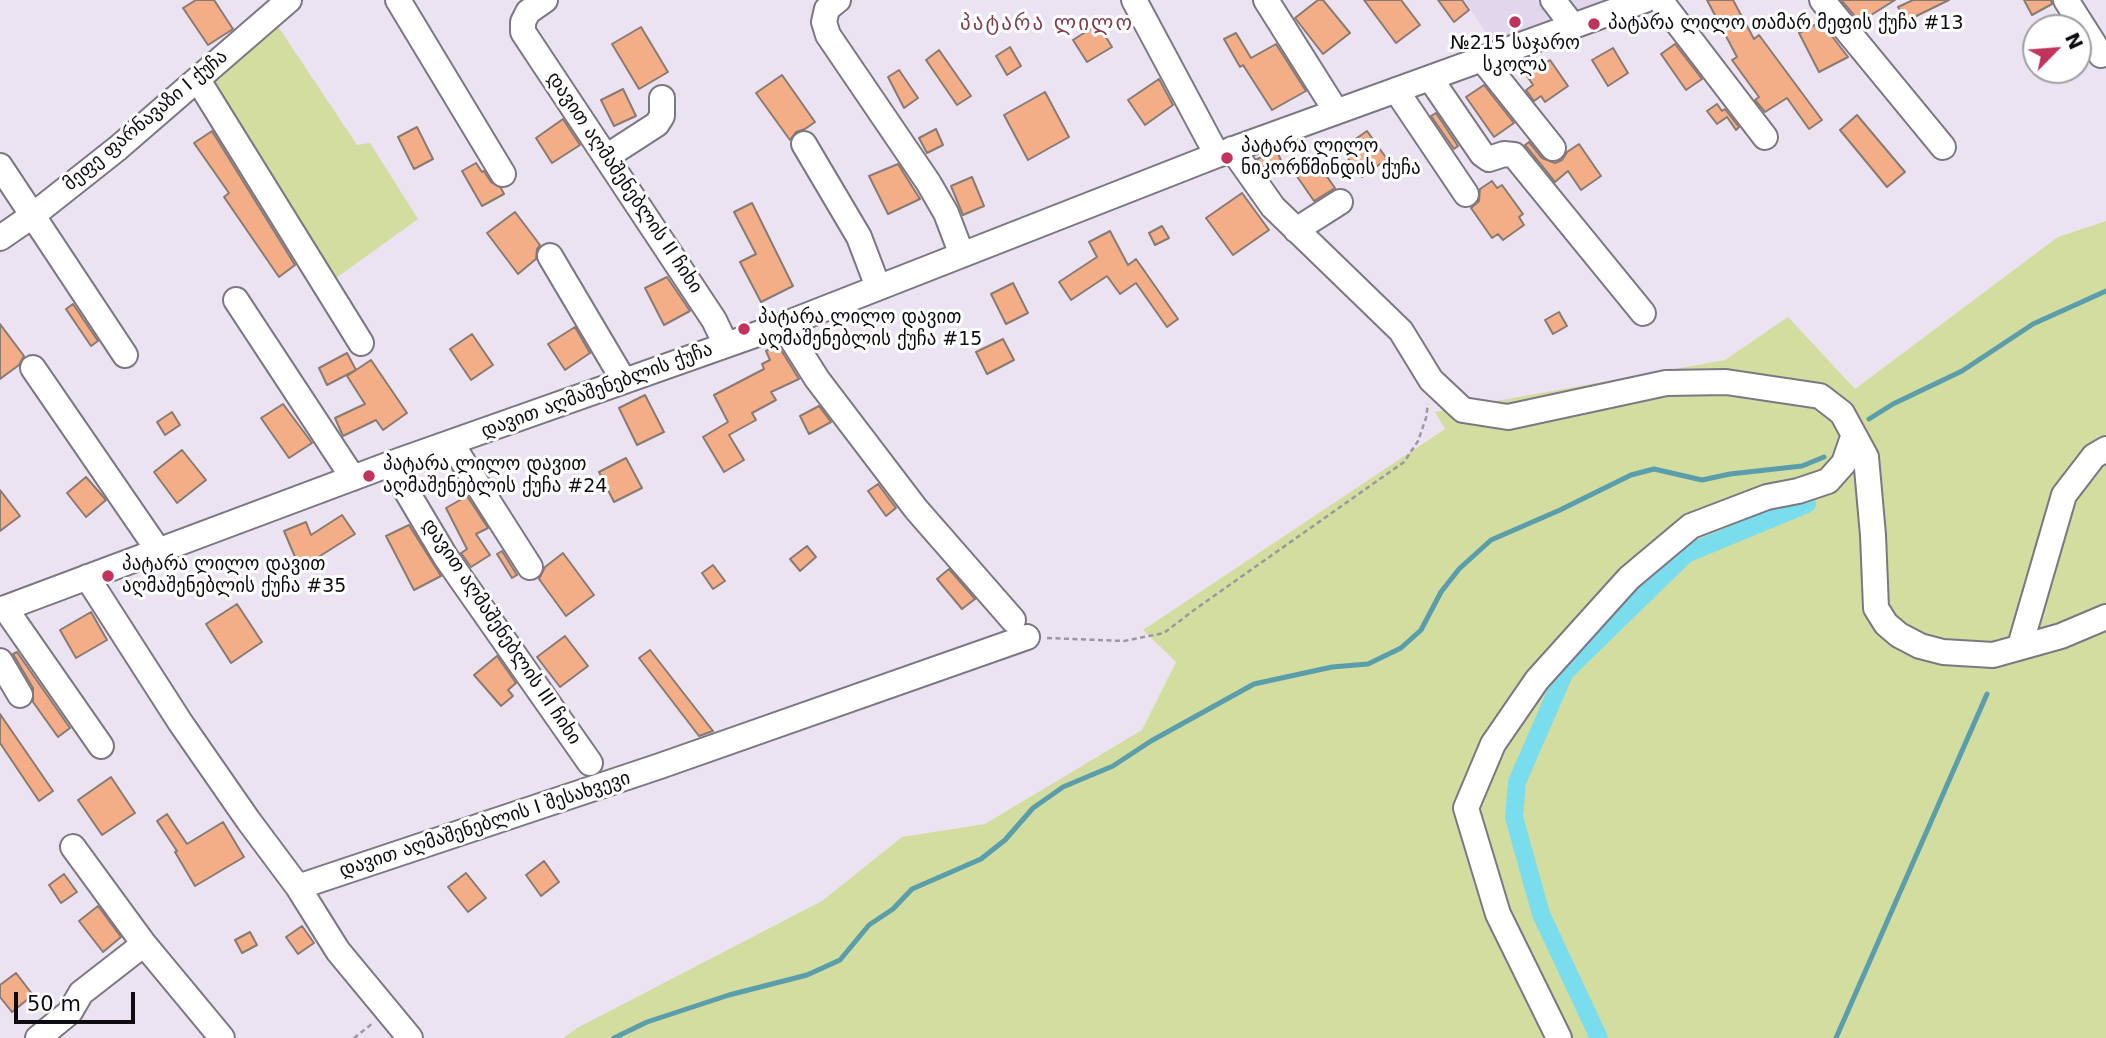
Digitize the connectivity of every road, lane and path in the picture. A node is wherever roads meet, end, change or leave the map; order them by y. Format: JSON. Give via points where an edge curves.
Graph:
{"nodes":[{"id":1,"x":289,"y":0,"type":"edge"},
{"id":2,"x":398,"y":0,"type":"edge"},
{"id":3,"x":545,"y":0,"type":"edge"},
{"id":4,"x":838,"y":0,"type":"edge"},
{"id":5,"x":1133,"y":0,"type":"edge"},
{"id":6,"x":1266,"y":0,"type":"edge"},
{"id":7,"x":1553,"y":0,"type":"edge"},
{"id":8,"x":1645,"y":0,"type":"edge"},
{"id":9,"x":1660,"y":0,"type":"edge"},
{"id":10,"x":1822,"y":0,"type":"edge"},
{"id":11,"x":2066,"y":0,"type":"edge"},
{"id":12,"x":1573,"y":26,"type":"junction"},
{"id":13,"x":2101,"y":55,"type":"dead end"},
{"id":14,"x":1482,"y":59,"type":"junction"},
{"id":15,"x":1430,"y":78,"type":"junction"},
{"id":16,"x":198,"y":79,"type":"junction"},
{"id":17,"x":1396,"y":90,"type":"junction"},
{"id":18,"x":662,"y":98,"type":"dead end"},
{"id":19,"x":1336,"y":111,"type":"junction"},
{"id":20,"x":1765,"y":137,"type":"dead end"},
{"id":21,"x":804,"y":144,"type":"dead end"},
{"id":22,"x":1943,"y":147,"type":"dead end"},
{"id":23,"x":1553,"y":148,"type":"dead end"},
{"id":24,"x":1224,"y":152,"type":"junction"},
{"id":25,"x":606,"y":157,"type":"junction"},
{"id":26,"x":0,"y":166,"type":"edge"},
{"id":27,"x":503,"y":174,"type":"dead end"},
{"id":28,"x":1466,"y":194,"type":"dead end"},
{"id":29,"x":1340,"y":202,"type":"dead end"},
{"id":30,"x":32,"y":216,"type":"junction"},
{"id":31,"x":1296,"y":230,"type":"junction"},
{"id":32,"x":0,"y":238,"type":"edge"},
{"id":33,"x":962,"y":254,"type":"junction"},
{"id":34,"x":550,"y":256,"type":"dead end"},
{"id":35,"x":878,"y":287,"type":"junction"},
{"id":36,"x":236,"y":300,"type":"dead end"},
{"id":37,"x":1643,"y":313,"type":"dead end"},
{"id":38,"x":783,"y":325,"type":"junction"},
{"id":39,"x":361,"y":343,"type":"dead end"},
{"id":40,"x":726,"y":345,"type":"junction"},
{"id":41,"x":125,"y":355,"type":"dead end"},
{"id":42,"x":33,"y":368,"type":"dead end"},
{"id":43,"x":1431,"y":380,"type":"junction"},
{"id":44,"x":624,"y":381,"type":"junction"},
{"id":45,"x":1853,"y":437,"type":"junction"},
{"id":46,"x":451,"y":443,"type":"junction"},
{"id":47,"x":2106,"y":449,"type":"edge"},
{"id":48,"x":394,"y":463,"type":"junction"},
{"id":49,"x":353,"y":478,"type":"junction"},
{"id":50,"x":158,"y":550,"type":"junction"},
{"id":51,"x":530,"y":567,"type":"dead end"},
{"id":52,"x":87,"y":577,"type":"junction"},
{"id":53,"x":2,"y":609,"type":"edge"},
{"id":54,"x":2106,"y":617,"type":"edge"},
{"id":55,"x":507,"y":626,"type":"dead end"},
{"id":56,"x":1020,"y":629,"type":"junction"},
{"id":57,"x":2020,"y":646,"type":"junction"},
{"id":58,"x":0,"y":661,"type":"edge"},
{"id":59,"x":20,"y":695,"type":"dead end"},
{"id":60,"x":101,"y":746,"type":"dead end"},
{"id":61,"x":590,"y":763,"type":"dead end"},
{"id":62,"x":73,"y":847,"type":"dead end"},
{"id":63,"x":298,"y":887,"type":"junction"},
{"id":64,"x":144,"y":944,"type":"junction"},
{"id":65,"x":38,"y":1038,"type":"edge"},
{"id":66,"x":222,"y":1038,"type":"edge"},
{"id":67,"x":410,"y":1038,"type":"edge"},
{"id":68,"x":1559,"y":1038,"type":"edge"}],
"edges":[{"from":1,"to":16,"type":"street","name":"მეფე ფარნავაზი I ქუჩა"},
{"from":2,"to":27,"type":"street"},
{"from":3,"to":25,"type":"street","name":"დავით აღმაშენებლის II ჩიხი","via":[[528,12],[523,32]]},
{"from":4,"to":33,"type":"street","via":[[827,9],[828,35],[928,182]]},
{"from":5,"to":24,"type":"street"},
{"from":6,"to":19,"type":"street"},
{"from":7,"to":12,"type":"street"},
{"from":8,"to":12,"type":"street","name":"დავით აღმაშენებლის ქუჩა"},
{"from":9,"to":20,"type":"street"},
{"from":10,"to":22,"type":"street"},
{"from":11,"to":13,"type":"street"},
{"from":12,"to":14,"type":"street","name":"დავით აღმაშენებლის ქუჩა"},
{"from":14,"to":15,"type":"street","name":"დავით აღმაშენებლის ქუჩა"},
{"from":14,"to":23,"type":"street"},
{"from":15,"to":17,"type":"street","name":"დავით აღმაშენებლის ქუჩა"},
{"from":15,"to":37,"type":"street","via":[[1482,154],[1489,159],[1514,155]]},
{"from":16,"to":30,"type":"street","name":"მეფე ფარნავაზი I ქუჩა"},
{"from":16,"to":39,"type":"street"},
{"from":17,"to":19,"type":"street","name":"დავით აღმაშენებლის ქუჩა"},
{"from":17,"to":28,"type":"street"},
{"from":18,"to":25,"type":"street","via":[[662,117],[657,124]]},
{"from":19,"to":24,"type":"street","name":"დავით აღმაშენებლის ქუჩა"},
{"from":21,"to":35,"type":"street","via":[[859,237]]},
{"from":24,"to":31,"type":"street"},
{"from":24,"to":33,"type":"street","name":"დავით აღმაშენებლის ქუჩა"},
{"from":25,"to":40,"type":"street","name":"დავით აღმაშენებლის II ჩიხი"},
{"from":26,"to":30,"type":"street"},
{"from":29,"to":31,"type":"street"},
{"from":30,"to":32,"type":"street","name":"მეფე ფარნავაზი I ქუჩა"},
{"from":30,"to":41,"type":"street"},
{"from":31,"to":43,"type":"street","via":[[1401,331]]},
{"from":33,"to":35,"type":"street","name":"დავით აღმაშენებლის ქუჩა"},
{"from":34,"to":44,"type":"street"},
{"from":35,"to":38,"type":"street","name":"დავით აღმაშენებლის ქუჩა"},
{"from":36,"to":49,"type":"street"},
{"from":38,"to":40,"type":"street","name":"დავით აღმაშენებლის ქუჩა"},
{"from":38,"to":56,"type":"street","via":[[817,379],[916,509]]},
{"from":40,"to":44,"type":"street","name":"დავით აღმაშენებლის ქუჩა"},
{"from":42,"to":50,"type":"street"},
{"from":43,"to":45,"type":"street","via":[[1463,410],[1508,417],[1666,383],[1726,382],[1820,396],[1842,413]]},
{"from":43,"to":56,"type":"path","via":[[1426,418],[1404,462],[1164,633],[1124,641]]},
{"from":44,"to":46,"type":"street","name":"დავით აღმაშენებლის ქუჩა"},
{"from":45,"to":57,"type":"street","via":[[1866,457],[1876,608],[1886,624],[1920,646],[1943,652],[1993,655]]},
{"from":45,"to":68,"type":"street","via":[[1844,463],[1828,481],[1767,497],[1691,526],[1629,578],[1537,681],[1493,744],[1466,808],[1498,914]]},
{"from":46,"to":48,"type":"street","name":"დავით აღმაშენებლის ქუჩა"},
{"from":46,"to":51,"type":"street"},
{"from":47,"to":57,"type":"street","via":[[2094,456],[2064,495]]},
{"from":48,"to":49,"type":"street","name":"დავით აღმაშენებლის ქუჩა"},
{"from":48,"to":55,"type":"street"},
{"from":48,"to":61,"type":"street","name":"დავით აღმაშენებლის III ჩიხი","via":[[445,555]]},
{"from":49,"to":50,"type":"street","name":"დავით აღმაშენებლის ქუჩა"},
{"from":50,"to":52,"type":"street","name":"დავით აღმაშენებლის ქუჩა"},
{"from":52,"to":53,"type":"street","name":"დავით აღმაშენებლის ქუჩა"},
{"from":52,"to":63,"type":"street","via":[[180,722]]},
{"from":53,"to":60,"type":"street"},
{"from":54,"to":57,"type":"street","via":[[2061,636]]},
{"from":56,"to":63,"type":"street","name":"დავით აღმაშენებლის I შესახვევი","via":[[660,766]]},
{"from":58,"to":59,"type":"street"},
{"from":62,"to":64,"type":"street"},
{"from":63,"to":67,"type":"street","via":[[338,951]]},
{"from":64,"to":65,"type":"street","via":[[81,993],[70,1012]]},
{"from":64,"to":66,"type":"street"}]}
